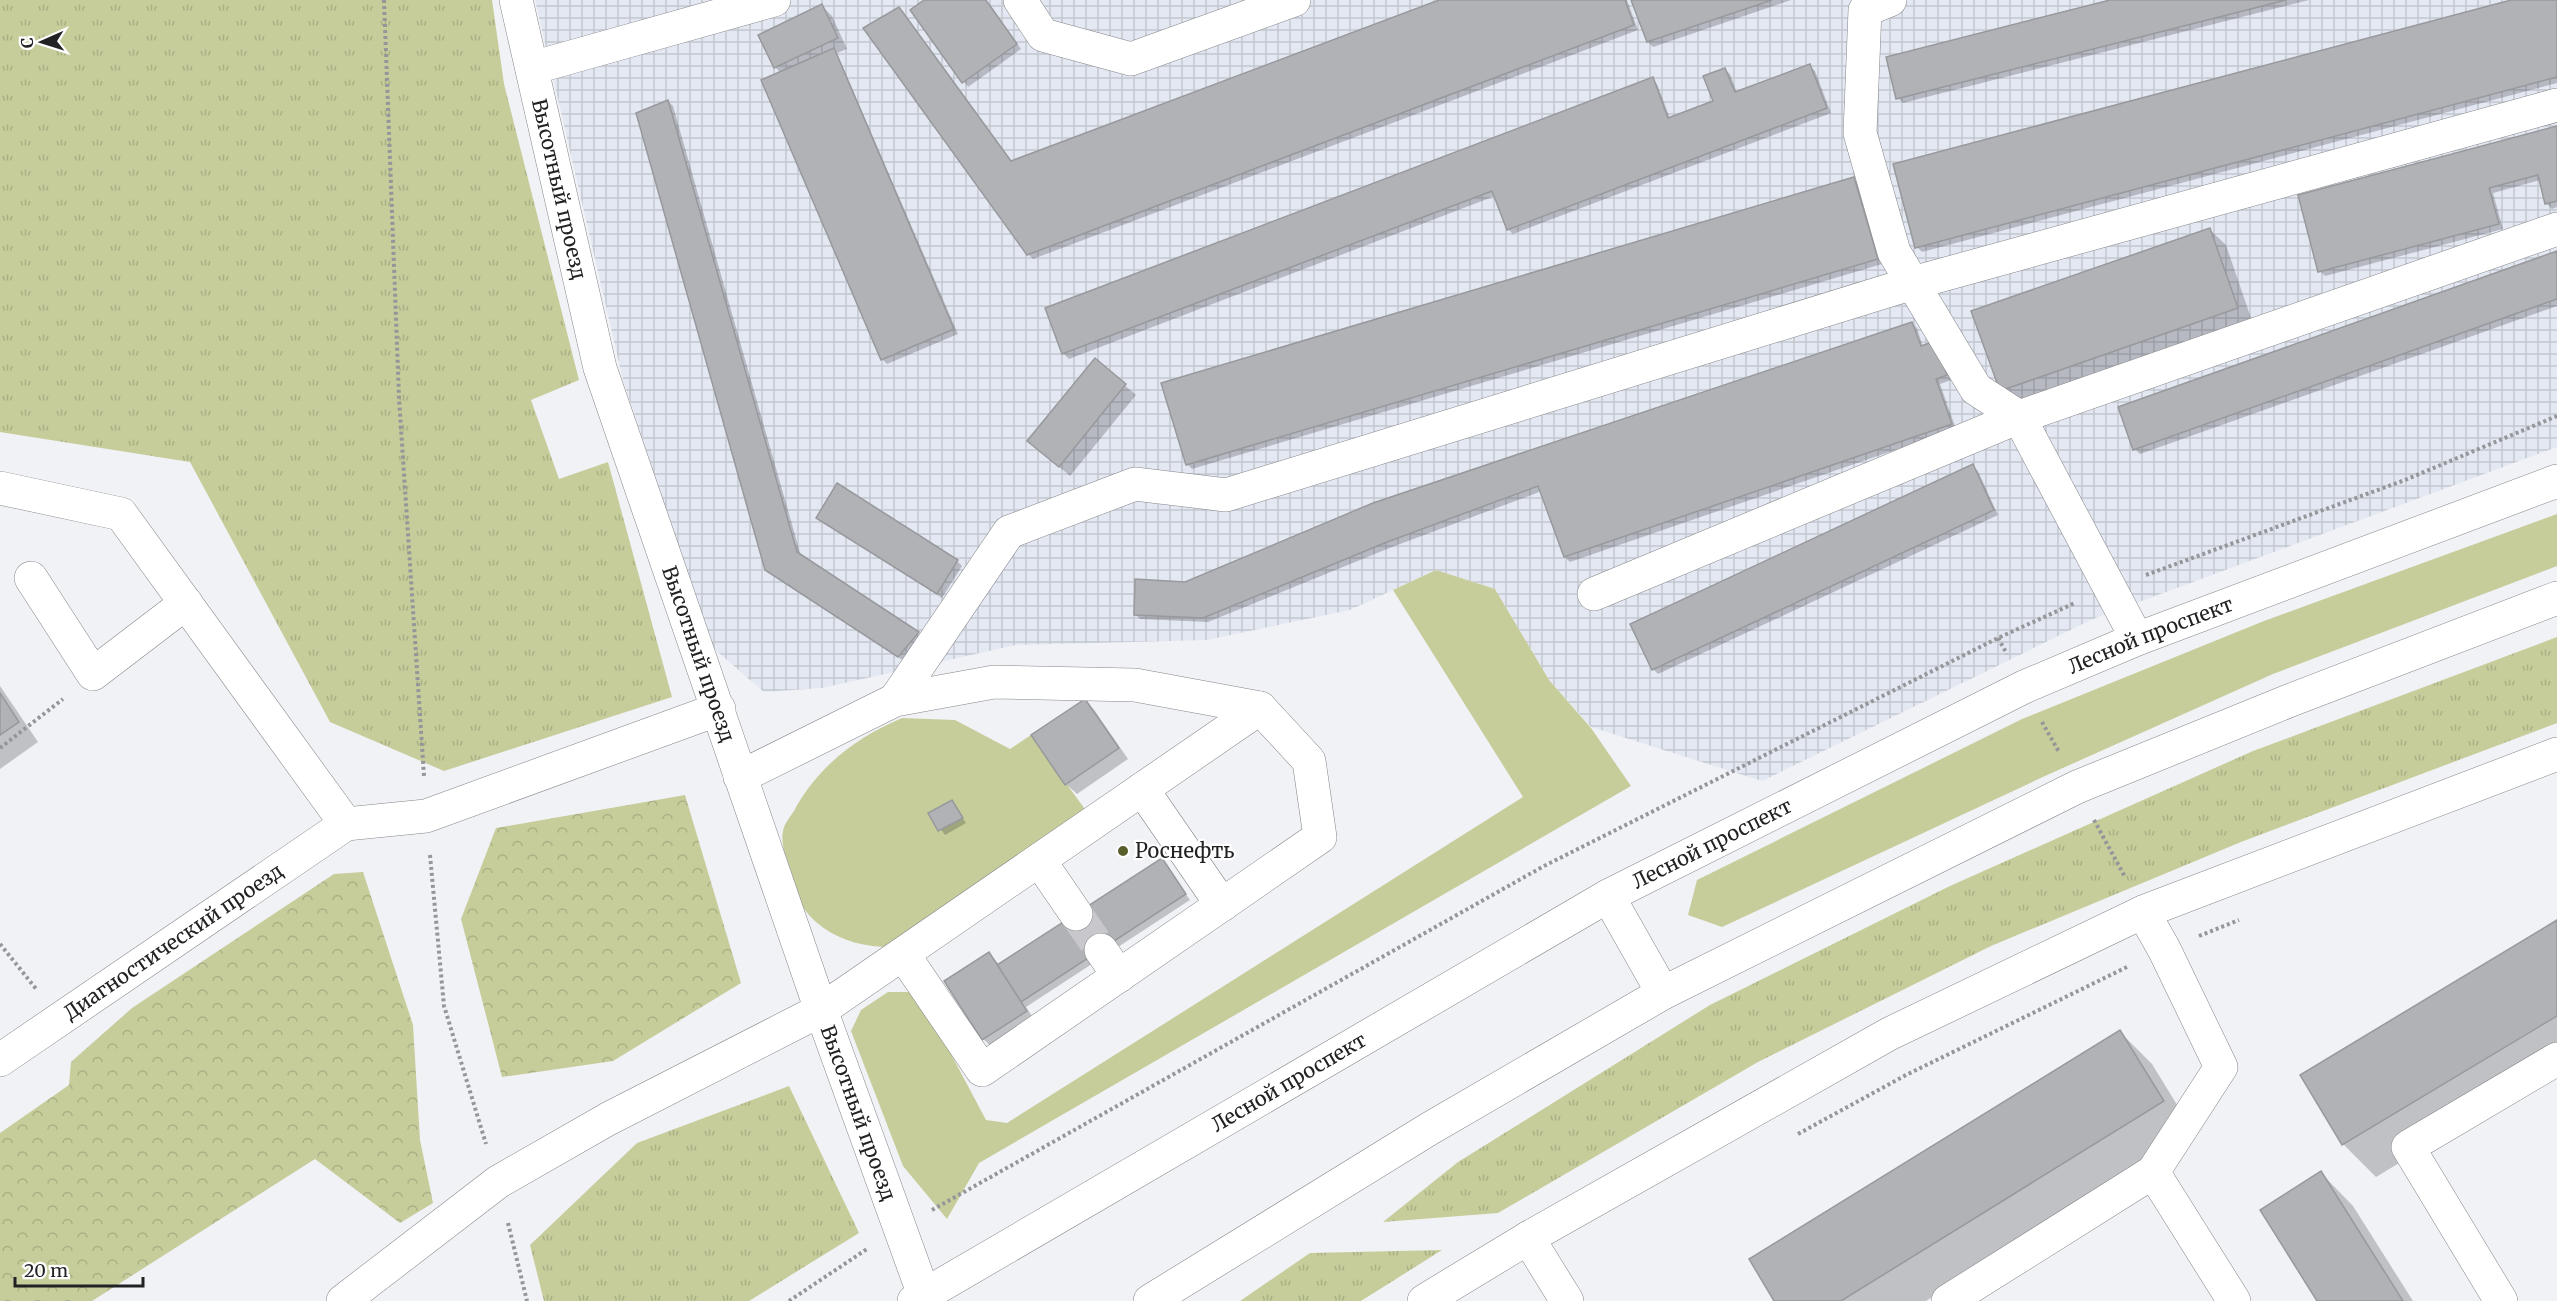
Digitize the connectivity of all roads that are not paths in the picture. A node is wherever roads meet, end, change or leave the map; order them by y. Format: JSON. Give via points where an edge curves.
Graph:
{"nodes":[{"id":1,"x":516,"y":0,"type":"edge"},
{"id":2,"x":774,"y":0,"type":"edge"},
{"id":3,"x":1020,"y":0,"type":"edge"},
{"id":4,"x":1294,"y":0,"type":"edge"},
{"id":5,"x":1890,"y":0,"type":"edge"},
{"id":6,"x":532,"y":68,"type":"junction"},
{"id":7,"x":2557,"y":105,"type":"edge"},
{"id":8,"x":2557,"y":229,"type":"edge"},
{"id":9,"x":1913,"y":283,"type":"junction"},
{"id":10,"x":2019,"y":417,"type":"junction"},
{"id":11,"x":2557,"y":481,"type":"edge"},
{"id":12,"x":0,"y":488,"type":"edge"},
{"id":13,"x":31,"y":578,"type":"dead end"},
{"id":14,"x":1594,"y":594,"type":"dead end"},
{"id":15,"x":2557,"y":598,"type":"edge"},
{"id":16,"x":186,"y":603,"type":"junction"},
{"id":17,"x":2137,"y":639,"type":"junction"},
{"id":18,"x":895,"y":700,"type":"junction"},
{"id":19,"x":1260,"y":708,"type":"junction"},
{"id":20,"x":719,"y":709,"type":"junction"},
{"id":21,"x":2557,"y":754,"type":"edge"},
{"id":22,"x":740,"y":777,"type":"junction"},
{"id":23,"x":1142,"y":789,"type":"junction"},
{"id":24,"x":346,"y":824,"type":"junction"},
{"id":25,"x":1039,"y":860,"type":"junction"},
{"id":26,"x":1608,"y":896,"type":"junction"},
{"id":27,"x":1222,"y":905,"type":"junction"},
{"id":28,"x":2143,"y":912,"type":"junction"},
{"id":29,"x":1076,"y":914,"type":"tunnel mouth"},
{"id":30,"x":1101,"y":950,"type":"tunnel mouth"},
{"id":31,"x":903,"y":954,"type":"junction"},
{"id":32,"x":1119,"y":976,"type":"junction"},
{"id":33,"x":1663,"y":993,"type":"junction"},
{"id":34,"x":822,"y":1010,"type":"junction"},
{"id":35,"x":2557,"y":1059,"type":"edge"},
{"id":36,"x":0,"y":1060,"type":"edge"},
{"id":37,"x":2153,"y":1172,"type":"junction"},
{"id":38,"x":1528,"y":1238,"type":"junction"},
{"id":39,"x":919,"y":1298,"type":"edge"},
{"id":40,"x":343,"y":1301,"type":"edge"},
{"id":41,"x":1150,"y":1301,"type":"edge"},
{"id":42,"x":1424,"y":1301,"type":"edge"},
{"id":43,"x":1567,"y":1301,"type":"edge"},
{"id":44,"x":1947,"y":1301,"type":"edge"},
{"id":45,"x":2234,"y":1301,"type":"edge"},
{"id":46,"x":2502,"y":1301,"type":"edge"}],
"edges":[{"from":1,"to":6,"type":"main road","name":"Высотный проезд"},
{"from":2,"to":6,"type":"main road"},
{"from":3,"to":4,"type":"main road","via":[[1043,36],[1131,59]]},
{"from":5,"to":9,"type":"main road","via":[[1865,10],[1860,133],[1894,252]]},
{"from":6,"to":20,"type":"main road","name":"Высотный проезд","via":[[600,368]]},
{"from":7,"to":9,"type":"main road"},
{"from":8,"to":10,"type":"main road"},
{"from":9,"to":10,"type":"main road","via":[[1976,389]]},
{"from":9,"to":18,"type":"main road","via":[[1226,495],[1135,484],[1009,532]]},
{"from":10,"to":14,"type":"main road"},
{"from":10,"to":17,"type":"main road"},
{"from":11,"to":17,"type":"main road","name":"Лесной проспект"},
{"from":12,"to":16,"type":"main road","via":[[121,514]]},
{"from":13,"to":16,"type":"main road","via":[[93,674]]},
{"from":15,"to":33,"type":"main road","via":[[2077,787]]},
{"from":16,"to":24,"type":"main road"},
{"from":17,"to":26,"type":"main road","name":"Лесной проспект","via":[[2024,687]]},
{"from":18,"to":19,"type":"main road","via":[[994,682],[1123,685]]},
{"from":18,"to":22,"type":"main road"},
{"from":19,"to":23,"type":"main road"},
{"from":19,"to":27,"type":"main road","via":[[1309,761],[1320,837]]},
{"from":20,"to":22,"type":"main road","name":"Высотный проезд"},
{"from":20,"to":24,"type":"main road","via":[[426,816]]},
{"from":21,"to":28,"type":"main road"},
{"from":22,"to":34,"type":"main road","name":"Высотный проезд"},
{"from":23,"to":25,"type":"main road"},
{"from":23,"to":27,"type":"main road"},
{"from":24,"to":36,"type":"main road","name":"Диагностический проезд"},
{"from":25,"to":29,"type":"main road"},
{"from":25,"to":31,"type":"main road"},
{"from":26,"to":33,"type":"main road"},
{"from":26,"to":39,"type":"main road","name":"Лесной проспект"},
{"from":27,"to":32,"type":"main road"},
{"from":28,"to":37,"type":"main road","via":[[2221,1067]]},
{"from":28,"to":38,"type":"main road","via":[[1889,1034]]},
{"from":30,"to":32,"type":"main road"},
{"from":31,"to":32,"type":"main road","via":[[982,1070]]},
{"from":31,"to":34,"type":"main road"},
{"from":33,"to":41,"type":"main road","via":[[1429,1129]]},
{"from":34,"to":39,"type":"main road","name":"Высотный проезд"},
{"from":34,"to":40,"type":"main road","via":[[608,1119],[498,1182]]},
{"from":35,"to":46,"type":"main road","via":[[2408,1147]]},
{"from":37,"to":44,"type":"main road"},
{"from":37,"to":45,"type":"main road"},
{"from":38,"to":42,"type":"main road"},
{"from":38,"to":43,"type":"main road"}]}
